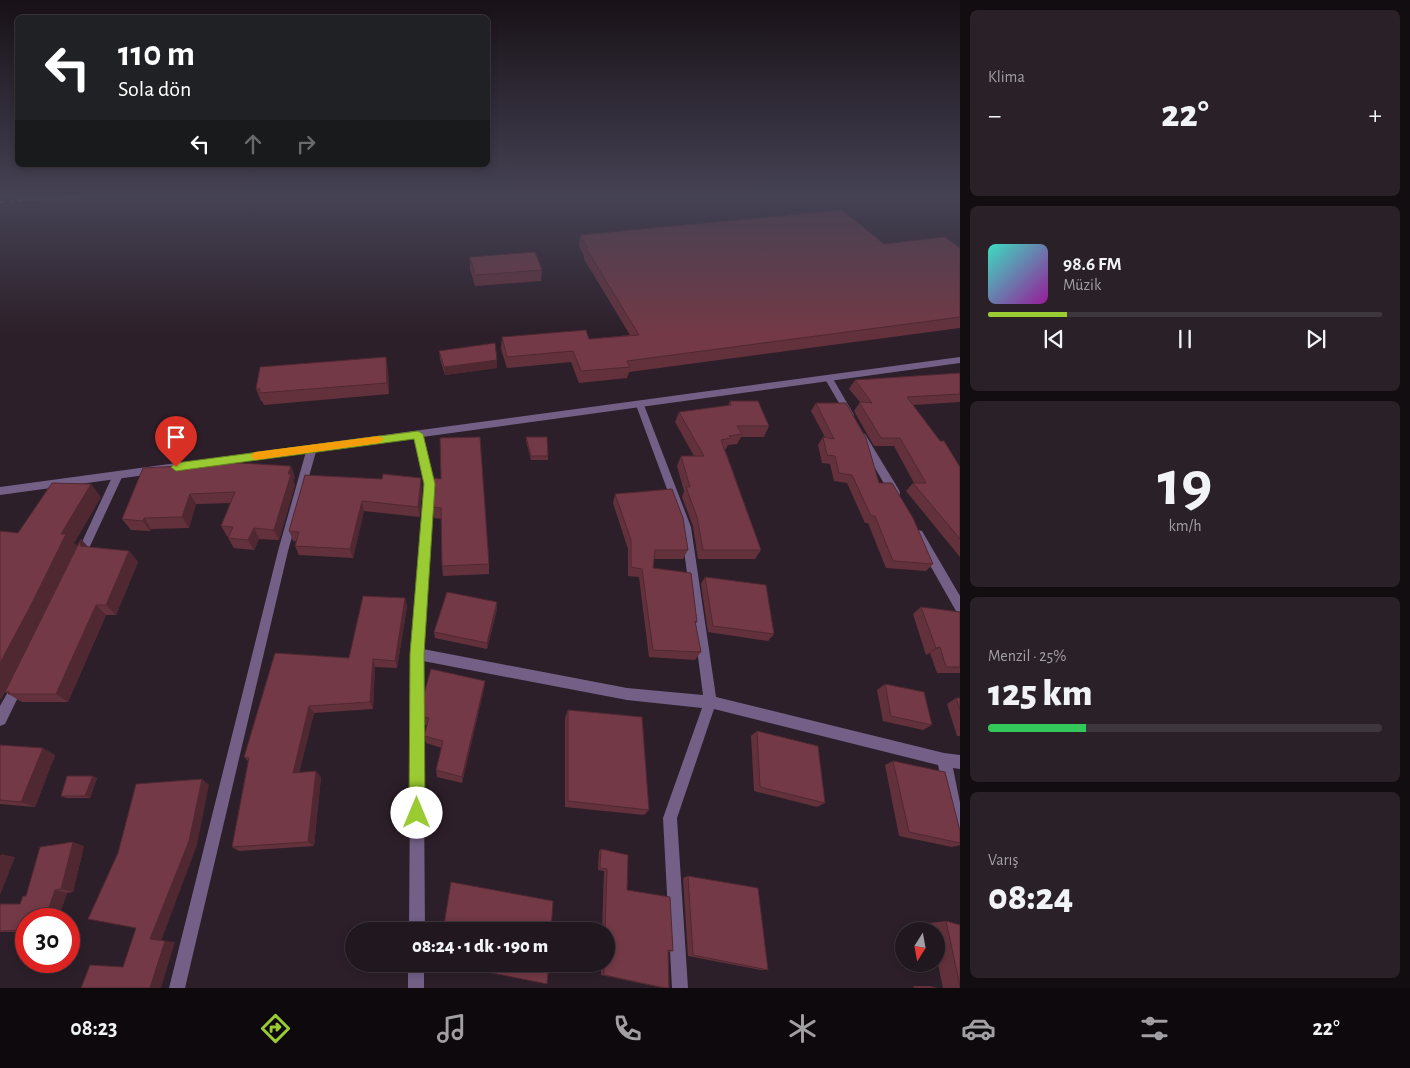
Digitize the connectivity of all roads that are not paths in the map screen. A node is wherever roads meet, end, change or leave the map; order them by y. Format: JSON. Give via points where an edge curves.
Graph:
{"nodes":[{"id":1,"x":960,"y":360,"type":"edge"},
{"id":2,"x":830,"y":379,"type":"junction"},
{"id":3,"x":640,"y":404,"type":"junction"},
{"id":4,"x":418,"y":434,"type":"junction"},
{"id":5,"x":312,"y":448,"type":"junction"},
{"id":6,"x":118,"y":475,"type":"junction"},
{"id":7,"x":0,"y":491,"type":"edge"},
{"id":8,"x":902,"y":505,"type":"edge"},
{"id":9,"x":912,"y":522,"type":"edge"},
{"id":10,"x":74,"y":571,"type":"edge"},
{"id":11,"x":960,"y":607,"type":"edge"},
{"id":12,"x":417,"y":654,"type":"junction"},
{"id":13,"x":22,"y":676,"type":"edge"},
{"id":14,"x":710,"y":702,"type":"junction"},
{"id":15,"x":0,"y":720,"type":"edge"},
{"id":16,"x":944,"y":760,"type":"junction"},
{"id":17,"x":960,"y":762,"type":"edge"},
{"id":18,"x":960,"y":837,"type":"edge"},
{"id":19,"x":416,"y":922,"type":"edge"},
{"id":20,"x":416,"y":972,"type":"edge"},
{"id":21,"x":177,"y":988,"type":"edge"},
{"id":22,"x":416,"y":988,"type":"edge"},
{"id":23,"x":680,"y":988,"type":"edge"}],
"edges":[{"from":1,"to":2,"type":"street"},
{"from":2,"to":3,"type":"street"},
{"from":2,"to":8,"type":"street"},
{"from":3,"to":4,"type":"street"},
{"from":3,"to":14,"type":"street","via":[[686,527]]},
{"from":4,"to":5,"type":"street"},
{"from":4,"to":12,"type":"street","via":[[430,484]]},
{"from":5,"to":6,"type":"street"},
{"from":5,"to":21,"type":"street","via":[[283,551]]},
{"from":6,"to":7,"type":"street"},
{"from":6,"to":10,"type":"street"},
{"from":9,"to":11,"type":"street"},
{"from":12,"to":14,"type":"street","via":[[627,694]]},
{"from":12,"to":19,"type":"street"},
{"from":13,"to":15,"type":"street"},
{"from":14,"to":16,"type":"street"},
{"from":14,"to":23,"type":"street","via":[[670,818]]},
{"from":16,"to":17,"type":"street"},
{"from":16,"to":18,"type":"street"},
{"from":20,"to":22,"type":"street"}]}
